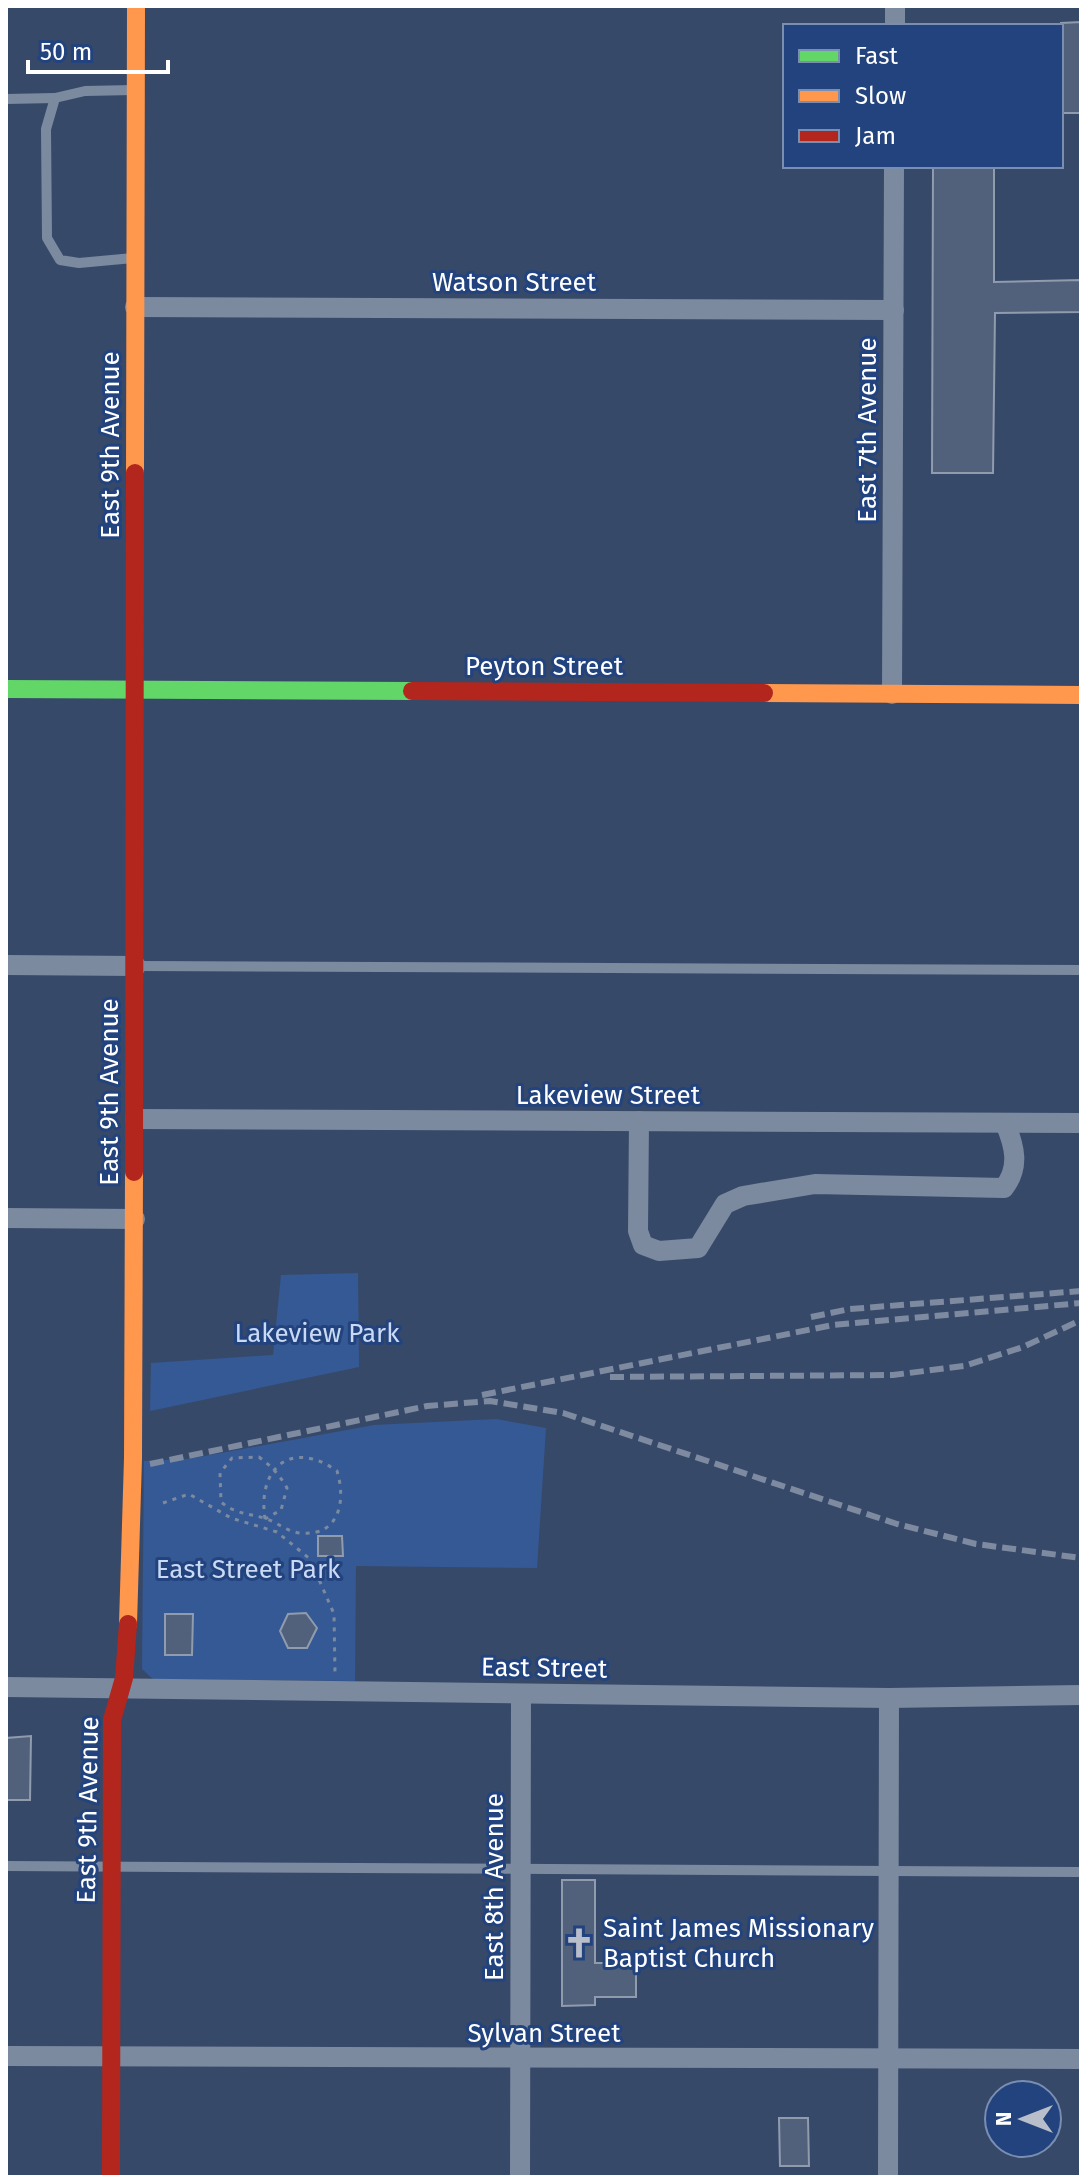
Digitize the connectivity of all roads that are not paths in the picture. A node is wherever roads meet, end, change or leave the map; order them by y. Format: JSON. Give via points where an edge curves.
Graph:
{"nodes":[{"id":1,"x":136,"y":6,"type":"edge"},
{"id":2,"x":136,"y":90,"type":"junction"},
{"id":3,"x":55,"y":98,"type":"junction"},
{"id":4,"x":6,"y":99,"type":"edge"},
{"id":5,"x":894,"y":168,"type":"edge"},
{"id":6,"x":135,"y":258,"type":"junction"},
{"id":7,"x":135,"y":307,"type":"junction"},
{"id":8,"x":894,"y":310,"type":"junction"},
{"id":9,"x":6,"y":689,"type":"edge"},
{"id":10,"x":137,"y":690,"type":"junction"},
{"id":11,"x":892,"y":694,"type":"junction"},
{"id":12,"x":1081,"y":695,"type":"edge"},
{"id":13,"x":6,"y":965,"type":"edge"},
{"id":14,"x":136,"y":966,"type":"junction"},
{"id":15,"x":1081,"y":970,"type":"edge"},
{"id":16,"x":135,"y":1119,"type":"junction"},
{"id":17,"x":639,"y":1121,"type":"junction"},
{"id":18,"x":1005,"y":1123,"type":"junction"},
{"id":19,"x":1081,"y":1123,"type":"edge"},
{"id":20,"x":6,"y":1218,"type":"edge"},
{"id":21,"x":135,"y":1219,"type":"junction"},
{"id":22,"x":6,"y":1687,"type":"edge"},
{"id":23,"x":120,"y":1689,"type":"junction"},
{"id":24,"x":521,"y":1694,"type":"junction"},
{"id":25,"x":1081,"y":1695,"type":"edge"},
{"id":26,"x":889,"y":1698,"type":"junction"},
{"id":27,"x":6,"y":1866,"type":"edge"},
{"id":28,"x":112,"y":1869,"type":"junction"},
{"id":29,"x":520,"y":1870,"type":"junction"},
{"id":30,"x":1081,"y":1872,"type":"edge"},
{"id":31,"x":888,"y":1873,"type":"junction"},
{"id":32,"x":6,"y":2056,"type":"edge"},
{"id":33,"x":112,"y":2056,"type":"junction"},
{"id":34,"x":520,"y":2059,"type":"junction"},
{"id":35,"x":1081,"y":2059,"type":"edge"},
{"id":36,"x":888,"y":2060,"type":"junction"},
{"id":37,"x":111,"y":2177,"type":"edge"},
{"id":38,"x":520,"y":2177,"type":"edge"},
{"id":39,"x":888,"y":2177,"type":"edge"}],
"edges":[{"from":1,"to":2,"type":"street","name":"East 9th Avenue"},
{"from":2,"to":3,"type":"lane","via":[[85,91]]},
{"from":2,"to":6,"type":"street","name":"East 9th Avenue"},
{"from":3,"to":4,"type":"lane"},
{"from":3,"to":6,"type":"lane","via":[[46,129],[47,238],[60,260]]},
{"from":5,"to":8,"type":"street","name":"East 7th Avenue"},
{"from":6,"to":7,"type":"street","name":"East 9th Avenue"},
{"from":7,"to":8,"type":"street","name":"Watson Street"},
{"from":7,"to":10,"type":"street","name":"East 9th Avenue"},
{"from":8,"to":11,"type":"street","name":"East 7th Avenue"},
{"from":9,"to":10,"type":"street","name":"Peyton Street"},
{"from":10,"to":11,"type":"street","name":"Peyton Street"},
{"from":10,"to":14,"type":"street","name":"East 9th Avenue"},
{"from":11,"to":12,"type":"street","name":"Peyton Street"},
{"from":13,"to":14,"type":"street"},
{"from":14,"to":15,"type":"lane"},
{"from":14,"to":16,"type":"street","name":"East 9th Avenue"},
{"from":16,"to":17,"type":"street","name":"Lakeview Street"},
{"from":16,"to":21,"type":"street","name":"East 9th Avenue"},
{"from":17,"to":18,"type":"street","name":"Lakeview Street"},
{"from":17,"to":18,"type":"street","via":[[638,1231],[643,1245],[659,1251],[698,1248],[725,1204],[743,1196],[815,1184],[1004,1188],[1014,1174],[1015,1159]]},
{"from":18,"to":19,"type":"street","name":"Lakeview Street"},
{"from":20,"to":21,"type":"street"},
{"from":21,"to":23,"type":"street","name":"East 9th Avenue","via":[[127,1648]]},
{"from":22,"to":23,"type":"street","name":"East Street"},
{"from":23,"to":24,"type":"street","name":"East Street"},
{"from":23,"to":28,"type":"street","name":"East 9th Avenue","via":[[112,1720]]},
{"from":24,"to":26,"type":"street","name":"East Street"},
{"from":24,"to":29,"type":"street","name":"East 8th Avenue"},
{"from":25,"to":26,"type":"street","name":"East Street"},
{"from":26,"to":31,"type":"street"},
{"from":27,"to":28,"type":"lane"},
{"from":28,"to":29,"type":"lane"},
{"from":28,"to":33,"type":"street","name":"East 9th Avenue"},
{"from":29,"to":31,"type":"lane"},
{"from":29,"to":34,"type":"street","name":"East 8th Avenue"},
{"from":30,"to":31,"type":"lane"},
{"from":31,"to":36,"type":"street"},
{"from":32,"to":33,"type":"street","name":"Sylvan Street"},
{"from":33,"to":34,"type":"street","name":"Sylvan Street"},
{"from":33,"to":37,"type":"street","name":"East 9th Avenue"},
{"from":34,"to":36,"type":"street","name":"Sylvan Street"},
{"from":34,"to":38,"type":"street","name":"East 8th Avenue"},
{"from":35,"to":36,"type":"street","name":"Sylvan Street"},
{"from":36,"to":39,"type":"street"}]}
